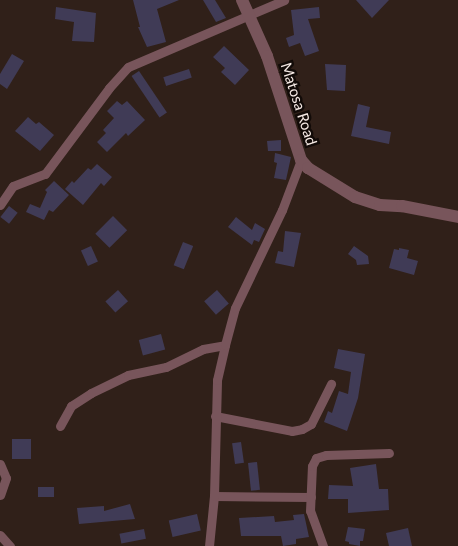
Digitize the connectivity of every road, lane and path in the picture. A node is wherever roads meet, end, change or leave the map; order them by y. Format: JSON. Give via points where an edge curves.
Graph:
{"nodes":[{"id":1,"x":242,"y":0,"type":"edge"},
{"id":2,"x":284,"y":0,"type":"edge"},
{"id":3,"x":250,"y":17,"type":"junction"},
{"id":4,"x":301,"y":160,"type":"junction"},
{"id":5,"x":0,"y":205,"type":"edge"},
{"id":6,"x":458,"y":217,"type":"edge"},
{"id":7,"x":225,"y":345,"type":"junction"},
{"id":8,"x":331,"y":384,"type":"dead end"},
{"id":9,"x":215,"y":416,"type":"junction"},
{"id":10,"x":60,"y":426,"type":"dead end"},
{"id":11,"x":389,"y":453,"type":"dead end"},
{"id":12,"x":0,"y":464,"type":"edge"},
{"id":13,"x":0,"y":495,"type":"edge"},
{"id":14,"x":214,"y":496,"type":"junction"},
{"id":15,"x":311,"y":497,"type":"junction"},
{"id":16,"x":0,"y":535,"type":"edge"},
{"id":17,"x":10,"y":546,"type":"edge"},
{"id":18,"x":209,"y":546,"type":"edge"},
{"id":19,"x":323,"y":546,"type":"edge"}],
"edges":[{"from":1,"to":3,"type":"street","name":"Matosa Road"},
{"from":2,"to":3,"type":"street"},
{"from":3,"to":4,"type":"street","name":"Matosa Road"},
{"from":3,"to":5,"type":"street","via":[[128,67],[45,174],[13,186]]},
{"from":4,"to":6,"type":"street","name":"Matosa Road","via":[[319,177],[355,197],[380,205]]},
{"from":4,"to":7,"type":"street","via":[[236,308]]},
{"from":7,"to":9,"type":"street","via":[[217,380]]},
{"from":7,"to":10,"type":"street","via":[[203,349],[166,367],[128,375],[91,393],[71,406]]},
{"from":8,"to":9,"type":"street","via":[[311,424],[302,429],[292,431]]},
{"from":9,"to":14,"type":"street"},
{"from":11,"to":15,"type":"street","via":[[316,458]]},
{"from":12,"to":13,"type":"street","via":[[6,478]]},
{"from":14,"to":15,"type":"street"},
{"from":14,"to":18,"type":"street"},
{"from":15,"to":19,"type":"street","via":[[310,512]]},
{"from":16,"to":17,"type":"street"}]}
